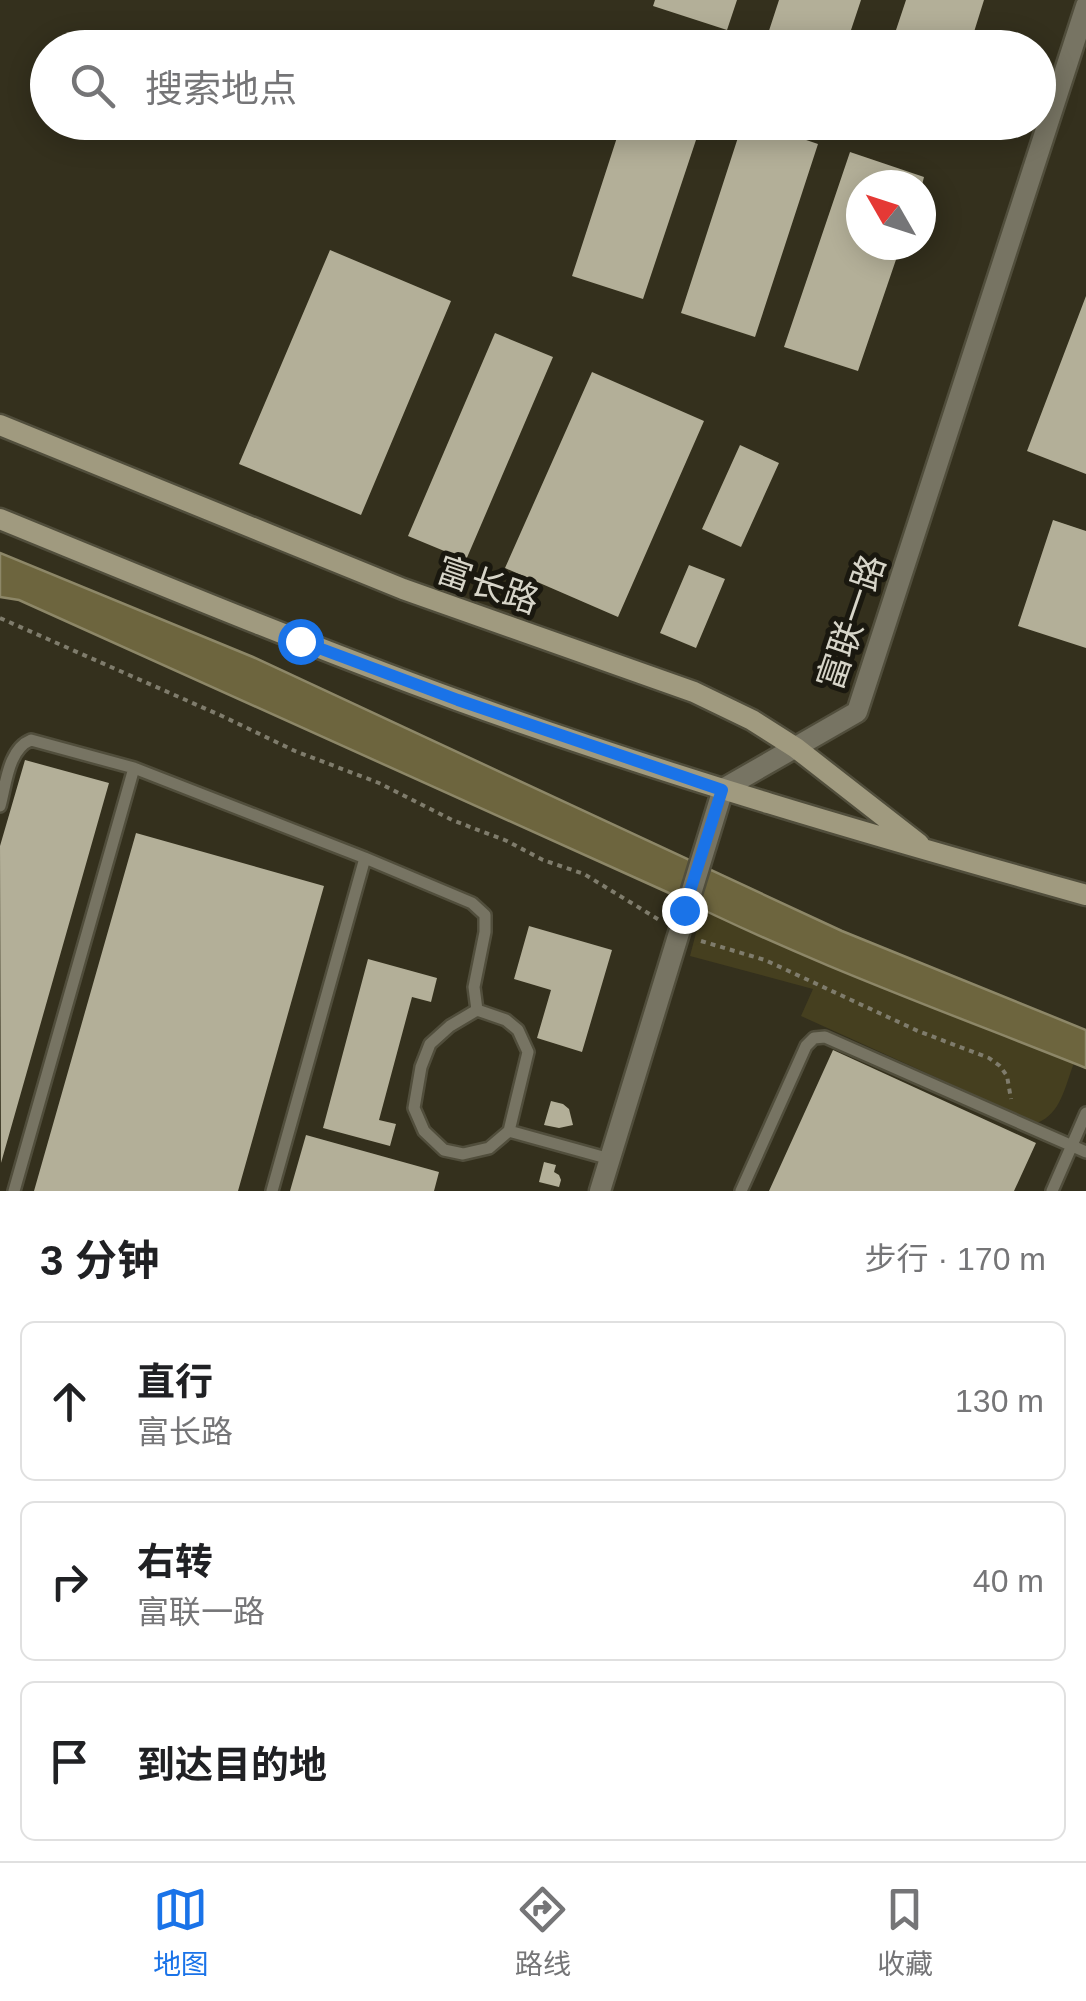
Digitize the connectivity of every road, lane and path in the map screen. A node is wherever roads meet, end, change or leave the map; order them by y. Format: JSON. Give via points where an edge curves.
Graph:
{"nodes":[{"id":1,"x":1086,"y":6,"type":"edge"},
{"id":2,"x":1056,"y":98,"type":"edge"},
{"id":3,"x":1043,"y":140,"type":"edge"},
{"id":4,"x":0,"y":425,"type":"edge"},
{"id":5,"x":0,"y":518,"type":"edge"},
{"id":6,"x":0,"y":618,"type":"edge"},
{"id":7,"x":796,"y":748,"type":"junction"},
{"id":8,"x":134,"y":768,"type":"junction"},
{"id":9,"x":722,"y":790,"type":"junction"},
{"id":10,"x":0,"y":806,"type":"edge"},
{"id":11,"x":929,"y":852,"type":"junction"},
{"id":12,"x":365,"y":858,"type":"junction"},
{"id":13,"x":1086,"y":894,"type":"edge"},
{"id":14,"x":678,"y":932,"type":"junction"},
{"id":15,"x":477,"y":1010,"type":"junction"},
{"id":16,"x":1086,"y":1113,"type":"edge"},
{"id":17,"x":1010,"y":1119,"type":"junction"},
{"id":18,"x":508,"y":1131,"type":"junction"},
{"id":19,"x":1071,"y":1146,"type":"junction"},
{"id":20,"x":1086,"y":1152,"type":"edge"},
{"id":21,"x":610,"y":1159,"type":"junction"},
{"id":22,"x":14,"y":1191,"type":"edge"},
{"id":23,"x":272,"y":1191,"type":"edge"},
{"id":24,"x":600,"y":1191,"type":"edge"},
{"id":25,"x":741,"y":1191,"type":"edge"},
{"id":26,"x":1052,"y":1191,"type":"edge"}],
"edges":[{"from":1,"to":2,"type":"street","name":"富联一路"},
{"from":3,"to":7,"type":"street","name":"富联一路","via":[[857,712]]},
{"from":4,"to":7,"type":"main road","name":"富长路","via":[[404,590],[694,692]]},
{"from":5,"to":9,"type":"main road","name":"富长路","via":[[440,694]]},
{"from":6,"to":14,"type":"path","via":[[584,874]]},
{"from":7,"to":9,"type":"street","name":"富联一路"},
{"from":7,"to":11,"type":"main road","name":"富长路"},
{"from":8,"to":10,"type":"lane","via":[[31,740],[15,754]]},
{"from":8,"to":12,"type":"lane"},
{"from":8,"to":22,"type":"lane"},
{"from":9,"to":11,"type":"main road","name":"富长路"},
{"from":9,"to":14,"type":"street"},
{"from":11,"to":13,"type":"main road","name":"富长路"},
{"from":12,"to":15,"type":"lane","via":[[472,903],[484,915]]},
{"from":12,"to":23,"type":"lane"},
{"from":14,"to":17,"type":"path","via":[[765,960],[989,1058],[1006,1076]]},
{"from":14,"to":21,"type":"street"},
{"from":15,"to":18,"type":"lane","via":[[506,1020],[528,1052]]},
{"from":15,"to":18,"type":"lane","via":[[430,1044],[414,1108],[444,1150],[490,1148]]},
{"from":16,"to":19,"type":"lane"},
{"from":17,"to":19,"type":"lane"},
{"from":17,"to":25,"type":"lane","via":[[825,1037],[814,1038]]},
{"from":18,"to":21,"type":"lane"},
{"from":19,"to":20,"type":"lane"},
{"from":19,"to":26,"type":"lane"},
{"from":21,"to":24,"type":"street"}]}
